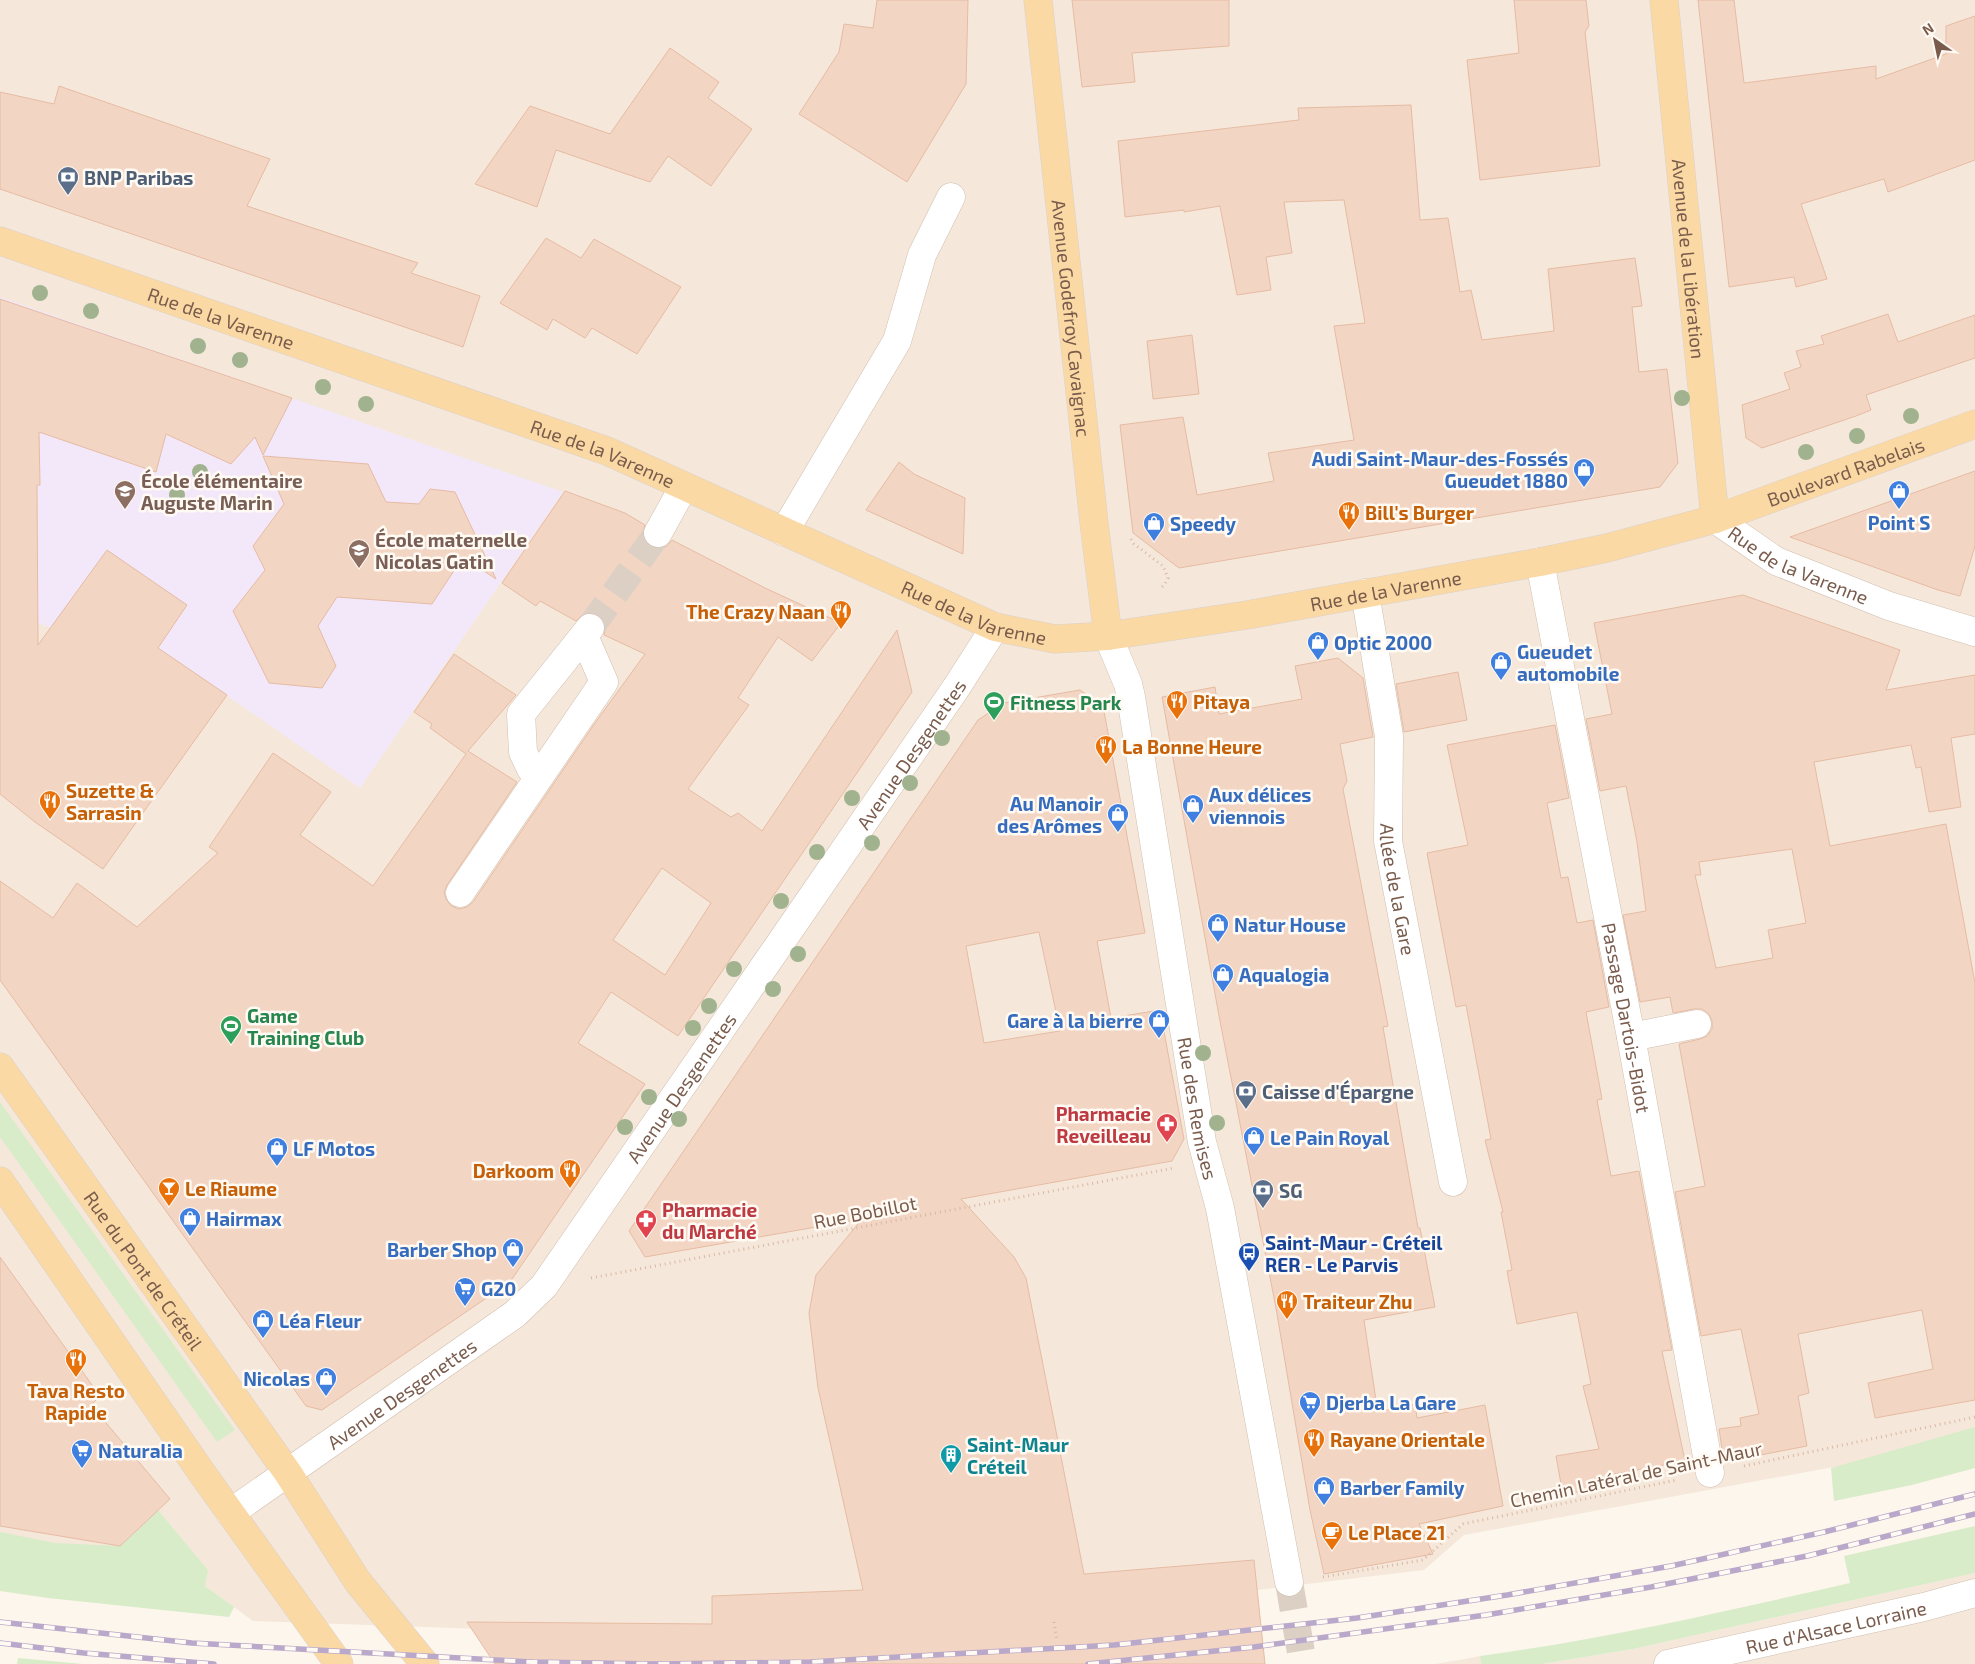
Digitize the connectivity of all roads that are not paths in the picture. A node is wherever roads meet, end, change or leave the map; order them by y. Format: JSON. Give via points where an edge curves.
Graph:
{"nodes":[{"id":1,"x":1038,"y":0,"type":"edge"},
{"id":2,"x":1664,"y":0,"type":"edge"},
{"id":3,"x":951,"y":197,"type":"dead end"},
{"id":4,"x":0,"y":240,"type":"edge"},
{"id":5,"x":1975,"y":424,"type":"edge"},
{"id":6,"x":684,"y":486,"type":"junction"},
{"id":7,"x":1716,"y":518,"type":"junction"},
{"id":8,"x":784,"y":532,"type":"junction"},
{"id":9,"x":658,"y":533,"type":"tunnel mouth"},
{"id":10,"x":1540,"y":562,"type":"junction"},
{"id":11,"x":1365,"y":593,"type":"junction"},
{"id":12,"x":995,"y":627,"type":"junction"},
{"id":13,"x":1975,"y":632,"type":"edge"},
{"id":14,"x":1108,"y":636,"type":"junction"},
{"id":15,"x":531,"y":769,"type":"dead end"},
{"id":16,"x":460,"y":893,"type":"dead end"},
{"id":17,"x":1697,"y":1024,"type":"dead end"},
{"id":18,"x":1631,"y":1037,"type":"junction"},
{"id":19,"x":0,"y":1067,"type":"edge"},
{"id":20,"x":0,"y":1181,"type":"edge"},
{"id":21,"x":1453,"y":1182,"type":"dead end"},
{"id":22,"x":288,"y":1473,"type":"junction"},
{"id":23,"x":1710,"y":1473,"type":"road end"},
{"id":24,"x":230,"y":1513,"type":"junction"},
{"id":25,"x":1302,"y":1580,"type":"tunnel mouth"},
{"id":26,"x":1975,"y":1593,"type":"edge"},
{"id":27,"x":340,"y":1664,"type":"edge"},
{"id":28,"x":425,"y":1664,"type":"edge"},
{"id":29,"x":1668,"y":1664,"type":"edge"}],
"edges":[{"from":1,"to":14,"type":"main road","name":"Avenue Godefroy Cavaignac"},
{"from":2,"to":7,"type":"main road","name":"Avenue de la Libération"},
{"from":3,"to":8,"type":"street","via":[[922,255],[897,341]]},
{"from":4,"to":6,"type":"main road","name":"Rue de la Varenne","via":[[607,451]]},
{"from":5,"to":7,"type":"main road","name":"Boulevard Rabelais"},
{"from":6,"to":8,"type":"main road","name":"Rue de la Varenne"},
{"from":6,"to":9,"type":"street"},
{"from":7,"to":10,"type":"main road","name":"Rue de la Varenne","via":[[1607,548]]},
{"from":7,"to":13,"type":"street","name":"Rue de la Varenne","via":[[1776,561],[1889,606]]},
{"from":8,"to":12,"type":"main road","name":"Rue de la Varenne"},
{"from":10,"to":11,"type":"main road","name":"Rue de la Varenne"},
{"from":10,"to":18,"type":"street","name":"Passage Dartois-Bidot"},
{"from":11,"to":14,"type":"main road","name":"Rue de la Varenne"},
{"from":11,"to":21,"type":"street","name":"Allée de la Gare","via":[[1390,736],[1388,841]]},
{"from":12,"to":14,"type":"main road","name":"Rue de la Varenne","via":[[1055,639]]},
{"from":12,"to":22,"type":"street","name":"Avenue Desgenettes","via":[[544,1286],[515,1314]]},
{"from":14,"to":25,"type":"street","name":"Rue des Remises","via":[[1131,697],[1202,1142],[1220,1208]]},
{"from":15,"to":16,"type":"street","via":[[523,752],[521,714],[587,632],[604,682]]},
{"from":17,"to":18,"type":"street"},
{"from":18,"to":23,"type":"street","name":"Passage Dartois-Bidot"},
{"from":19,"to":22,"type":"main road","name":"Rue du Pont de Créteil"},
{"from":20,"to":24,"type":"main road"},
{"from":22,"to":24,"type":"street"},
{"from":22,"to":28,"type":"main road","name":"Rue du Pont de Créteil","via":[[358,1582]]},
{"from":24,"to":27,"type":"main road"},
{"from":26,"to":29,"type":"street","name":"Rue d'Alsace Lorraine"}]}
